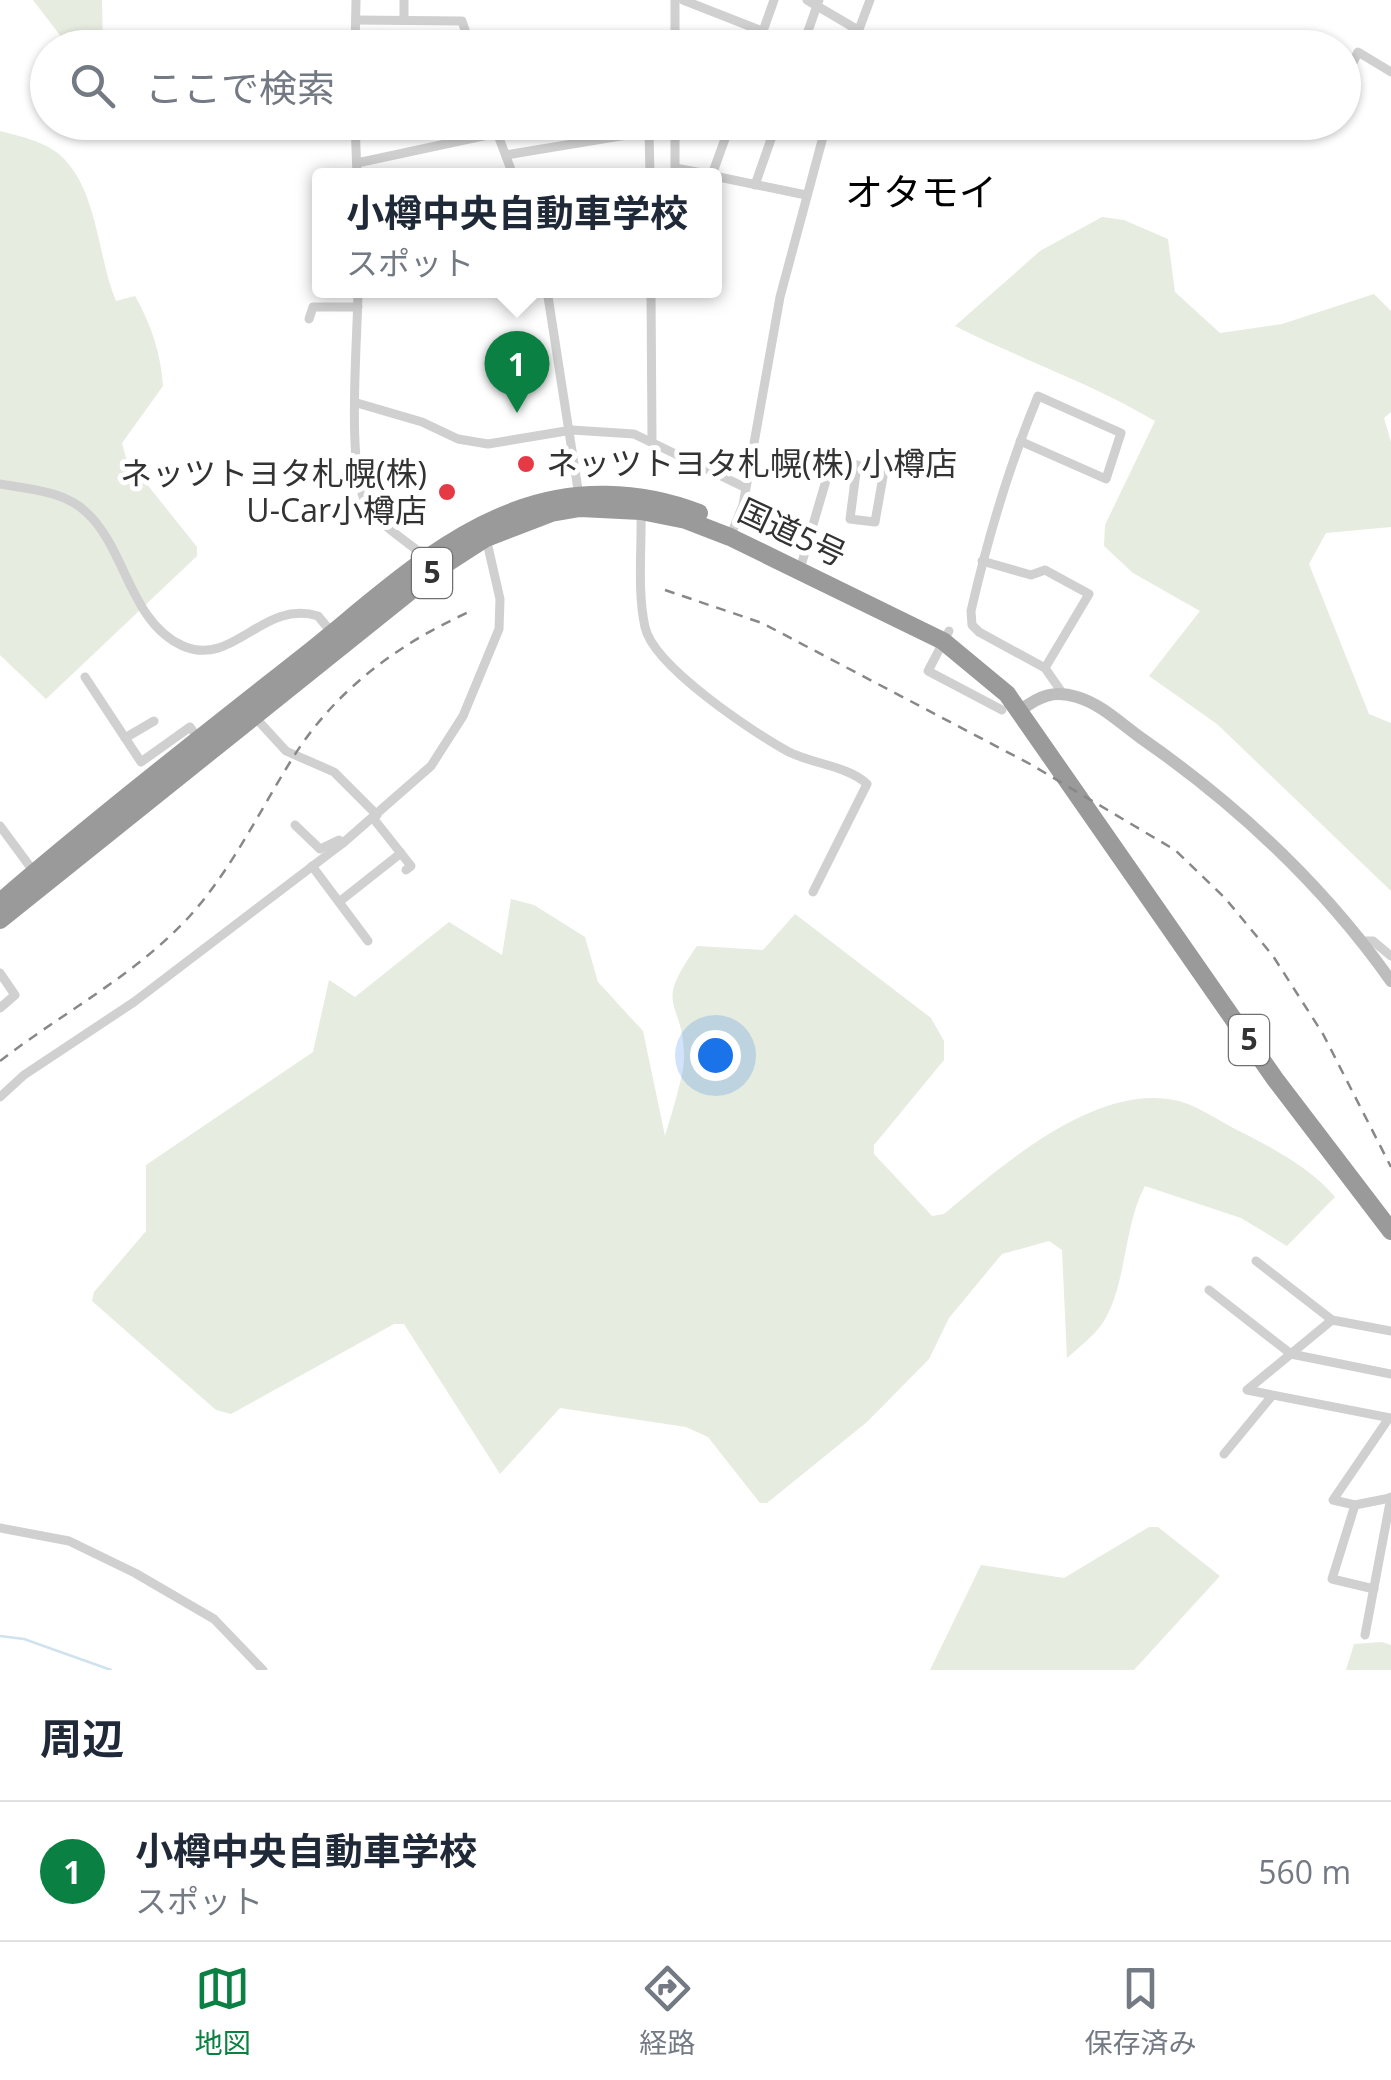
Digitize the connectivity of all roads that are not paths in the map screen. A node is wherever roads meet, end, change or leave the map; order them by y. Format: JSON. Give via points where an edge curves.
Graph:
{"nodes":[{"id":1,"x":356,"y":0,"type":"edge"},
{"id":2,"x":404,"y":0,"type":"edge"},
{"id":3,"x":675,"y":0,"type":"edge"},
{"id":4,"x":683,"y":0,"type":"edge"},
{"id":5,"x":774,"y":0,"type":"edge"},
{"id":6,"x":870,"y":0,"type":"edge"},
{"id":7,"x":814,"y":2,"type":"edge"},
{"id":8,"x":356,"y":20,"type":"junction"},
{"id":9,"x":404,"y":20,"type":"junction"},
{"id":10,"x":356,"y":30,"type":"edge"},
{"id":11,"x":465,"y":30,"type":"edge"},
{"id":12,"x":674,"y":30,"type":"edge"},
{"id":13,"x":759,"y":30,"type":"edge"},
{"id":14,"x":762,"y":30,"type":"edge"},
{"id":15,"x":807,"y":30,"type":"edge"},
{"id":16,"x":858,"y":30,"type":"joint"},
{"id":17,"x":1361,"y":54,"type":"edge"},
{"id":18,"x":1391,"y":72,"type":"edge"},
{"id":19,"x":356,"y":140,"type":"edge"},
{"id":20,"x":446,"y":140,"type":"edge"},
{"id":21,"x":500,"y":140,"type":"edge"},
{"id":22,"x":578,"y":140,"type":"edge"},
{"id":23,"x":650,"y":140,"type":"edge"},
{"id":24,"x":675,"y":140,"type":"edge"},
{"id":25,"x":725,"y":140,"type":"edge"},
{"id":26,"x":771,"y":140,"type":"edge"},
{"id":27,"x":822,"y":140,"type":"edge"},
{"id":28,"x":506,"y":155,"type":"junction"},
{"id":29,"x":357,"y":162,"type":"junction"},
{"id":30,"x":357,"y":168,"type":"edge"},
{"id":31,"x":510,"y":168,"type":"edge"},
{"id":32,"x":650,"y":168,"type":"edge"},
{"id":33,"x":675,"y":168,"type":"edge"},
{"id":34,"x":717,"y":168,"type":"edge"},
{"id":35,"x":722,"y":178,"type":"edge"},
{"id":36,"x":755,"y":184,"type":"junction"},
{"id":37,"x":806,"y":196,"type":"junction"},
{"id":38,"x":358,"y":298,"type":"edge"},
{"id":39,"x":549,"y":298,"type":"edge"},
{"id":40,"x":651,"y":298,"type":"edge"},
{"id":41,"x":358,"y":307,"type":"junction"},
{"id":42,"x":309,"y":318,"type":"dead end"},
{"id":43,"x":356,"y":403,"type":"junction"},
{"id":44,"x":572,"y":430,"type":"junction"},
{"id":45,"x":1020,"y":441,"type":"junction"},
{"id":46,"x":652,"y":442,"type":"junction"},
{"id":47,"x":857,"y":466,"type":"junction"},
{"id":48,"x":0,"y":484,"type":"edge"},
{"id":49,"x":744,"y":488,"type":"junction"},
{"id":50,"x":579,"y":501,"type":"junction"},
{"id":51,"x":641,"y":503,"type":"junction"},
{"id":52,"x":733,"y":532,"type":"junction"},
{"id":53,"x":486,"y":538,"type":"junction"},
{"id":54,"x":982,"y":562,"type":"junction"},
{"id":55,"x":433,"y":564,"type":"junction"},
{"id":56,"x":802,"y":564,"type":"junction"},
{"id":57,"x":946,"y":636,"type":"junction"},
{"id":58,"x":337,"y":639,"type":"junction"},
{"id":59,"x":1045,"y":668,"type":"junction"},
{"id":60,"x":86,"y":676,"type":"dead end"},
{"id":61,"x":1063,"y":694,"type":"junction"},
{"id":62,"x":1018,"y":707,"type":"junction"},
{"id":63,"x":249,"y":709,"type":"junction"},
{"id":64,"x":154,"y":721,"type":"dead end"},
{"id":65,"x":125,"y":738,"type":"junction"},
{"id":66,"x":203,"y":746,"type":"junction"},
{"id":67,"x":375,"y":817,"type":"junction"},
{"id":68,"x":295,"y":825,"type":"dead end"},
{"id":69,"x":0,"y":826,"type":"edge"},
{"id":70,"x":343,"y":842,"type":"junction"},
{"id":71,"x":1122,"y":844,"type":"junction"},
{"id":72,"x":400,"y":853,"type":"junction"},
{"id":73,"x":312,"y":866,"type":"junction"},
{"id":74,"x":406,"y":870,"type":"dead end"},
{"id":75,"x":39,"y":877,"type":"junction"},
{"id":76,"x":813,"y":892,"type":"dead end"},
{"id":77,"x":0,"y":902,"type":"edge"},
{"id":78,"x":339,"y":902,"type":"junction"},
{"id":79,"x":0,"y":920,"type":"edge"},
{"id":80,"x":368,"y":942,"type":"dead end"},
{"id":81,"x":1360,"y":942,"type":"junction"},
{"id":82,"x":1391,"y":956,"type":"edge"},
{"id":83,"x":0,"y":973,"type":"edge"},
{"id":84,"x":1391,"y":981,"type":"edge"},
{"id":85,"x":0,"y":1008,"type":"edge"},
{"id":86,"x":0,"y":1097,"type":"edge"},
{"id":87,"x":1391,"y":1213,"type":"edge"},
{"id":88,"x":1391,"y":1230,"type":"edge"},
{"id":89,"x":1256,"y":1261,"type":"dead end"},
{"id":90,"x":1209,"y":1290,"type":"dead end"},
{"id":91,"x":1332,"y":1320,"type":"junction"},
{"id":92,"x":1391,"y":1330,"type":"edge"},
{"id":93,"x":1291,"y":1354,"type":"junction"},
{"id":94,"x":1391,"y":1374,"type":"edge"},
{"id":95,"x":1270,"y":1397,"type":"junction"},
{"id":96,"x":1390,"y":1418,"type":"edge"},
{"id":97,"x":1224,"y":1454,"type":"dead end"},
{"id":98,"x":1391,"y":1497,"type":"edge"},
{"id":99,"x":1356,"y":1505,"type":"junction"},
{"id":100,"x":0,"y":1528,"type":"edge"},
{"id":101,"x":1386,"y":1559,"type":"edge"},
{"id":102,"x":1374,"y":1589,"type":"junction"},
{"id":103,"x":1365,"y":1635,"type":"dead end"},
{"id":104,"x":264,"y":1670,"type":"edge"}],
"edges":[{"from":1,"to":8,"type":"street"},
{"from":2,"to":9,"type":"street"},
{"from":3,"to":12,"type":"street"},
{"from":4,"to":13,"type":"street"},
{"from":5,"to":14,"type":"street"},
{"from":6,"to":16,"type":"street"},
{"from":7,"to":15,"type":"street"},
{"from":7,"to":16,"type":"street"},
{"from":8,"to":9,"type":"street"},
{"from":8,"to":10,"type":"street"},
{"from":9,"to":11,"type":"street","via":[[462,21]]},
{"from":17,"to":18,"type":"street"},
{"from":19,"to":29,"type":"street"},
{"from":20,"to":29,"type":"street"},
{"from":21,"to":28,"type":"street"},
{"from":22,"to":28,"type":"street"},
{"from":23,"to":32,"type":"street"},
{"from":24,"to":33,"type":"street"},
{"from":25,"to":34,"type":"street"},
{"from":26,"to":36,"type":"street"},
{"from":27,"to":37,"type":"street"},
{"from":28,"to":31,"type":"street"},
{"from":29,"to":30,"type":"street"},
{"from":35,"to":36,"type":"street"},
{"from":36,"to":37,"type":"street"},
{"from":37,"to":49,"type":"street"},
{"from":38,"to":41,"type":"street"},
{"from":39,"to":44,"type":"street"},
{"from":40,"to":46,"type":"street"},
{"from":41,"to":42,"type":"street","via":[[314,307]]},
{"from":41,"to":43,"type":"street"},
{"from":43,"to":44,"type":"street","via":[[488,444]]},
{"from":43,"to":55,"type":"street","via":[[353,451],[364,500]]},
{"from":44,"to":46,"type":"street","via":[[634,434]]},
{"from":44,"to":50,"type":"street"},
{"from":45,"to":45,"type":"street","via":[[1106,478],[1121,433],[1038,396]]},
{"from":45,"to":54,"type":"street"},
{"from":46,"to":49,"type":"street"},
{"from":47,"to":47,"type":"street","via":[[884,471],[875,522],[850,518]]},
{"from":47,"to":56,"type":"street","via":[[832,460]]},
{"from":48,"to":58,"type":"street","via":[[49,493],[86,512],[150,617],[182,646],[231,644],[288,612],[318,616]]},
{"from":49,"to":52,"type":"street"},
{"from":50,"to":51,"type":"highway","name":"国道5号","number":"5"},
{"from":50,"to":53,"type":"highway","name":"国道5号","number":"5"},
{"from":50,"to":55,"type":"highway","name":"国道5号","number":"5","via":[[515,510],[480,525]]},
{"from":51,"to":52,"type":"highway","name":"国道5号","number":"5"},
{"from":51,"to":76,"type":"street","via":[[645,628],[654,646],[722,712],[794,754],[868,784]]},
{"from":52,"to":56,"type":"highway","name":"国道5号","number":"5"},
{"from":53,"to":55,"type":"highway","name":"国道5号","number":"5"},
{"from":53,"to":67,"type":"street","via":[[500,599],[494,650],[446,748]]},
{"from":54,"to":59,"type":"street","via":[[972,625]]},
{"from":54,"to":59,"type":"street","via":[[1031,575],[1045,570],[1090,594]]},
{"from":55,"to":58,"type":"highway","name":"国道5号","number":"5"},
{"from":56,"to":57,"type":"highway","name":"国道5号","number":"5"},
{"from":57,"to":62,"type":"highway","name":"国道5号","number":"5","via":[[988,660]]},
{"from":57,"to":62,"type":"street","via":[[928,672]]},
{"from":58,"to":63,"type":"highway","name":"国道5号","number":"5"},
{"from":59,"to":61,"type":"street"},
{"from":60,"to":65,"type":"street"},
{"from":61,"to":62,"type":"street"},
{"from":61,"to":81,"type":"street","via":[[1102,708],[1230,803]]},
{"from":62,"to":71,"type":"highway","name":"国道5号","number":"5"},
{"from":63,"to":66,"type":"highway","name":"国道5号","number":"5"},
{"from":63,"to":67,"type":"street","via":[[286,751],[334,772]]},
{"from":64,"to":65,"type":"street"},
{"from":65,"to":66,"type":"street","via":[[141,762],[190,727]]},
{"from":66,"to":75,"type":"highway","name":"国道5号","number":"5"},
{"from":67,"to":70,"type":"street"},
{"from":67,"to":72,"type":"street"},
{"from":68,"to":70,"type":"street","via":[[320,849]]},
{"from":69,"to":75,"type":"street"},
{"from":70,"to":73,"type":"street"},
{"from":71,"to":87,"type":"highway","name":"国道5号","number":"5"},
{"from":71,"to":88,"type":"highway","name":"国道5号","number":"5","via":[[1275,1079]]},
{"from":72,"to":74,"type":"street","via":[[411,866]]},
{"from":72,"to":78,"type":"street"},
{"from":73,"to":78,"type":"street"},
{"from":73,"to":86,"type":"street"},
{"from":75,"to":77,"type":"highway","name":"国道5号","number":"5"},
{"from":75,"to":79,"type":"highway","name":"国道5号","number":"5"},
{"from":78,"to":80,"type":"street"},
{"from":81,"to":82,"type":"street","via":[[1373,941]]},
{"from":81,"to":84,"type":"street"},
{"from":83,"to":85,"type":"street","via":[[15,995]]},
{"from":89,"to":91,"type":"street"},
{"from":90,"to":93,"type":"street"},
{"from":91,"to":92,"type":"street"},
{"from":91,"to":93,"type":"street"},
{"from":93,"to":94,"type":"street"},
{"from":93,"to":95,"type":"street","via":[[1248,1390]]},
{"from":95,"to":96,"type":"street"},
{"from":95,"to":97,"type":"street"},
{"from":96,"to":99,"type":"street","via":[[1333,1500]]},
{"from":98,"to":99,"type":"street"},
{"from":98,"to":101,"type":"street"},
{"from":99,"to":102,"type":"street","via":[[1332,1579]]},
{"from":100,"to":104,"type":"street","via":[[68,1541],[135,1573],[214,1618]]},
{"from":101,"to":102,"type":"street"},
{"from":102,"to":103,"type":"street"}]}
